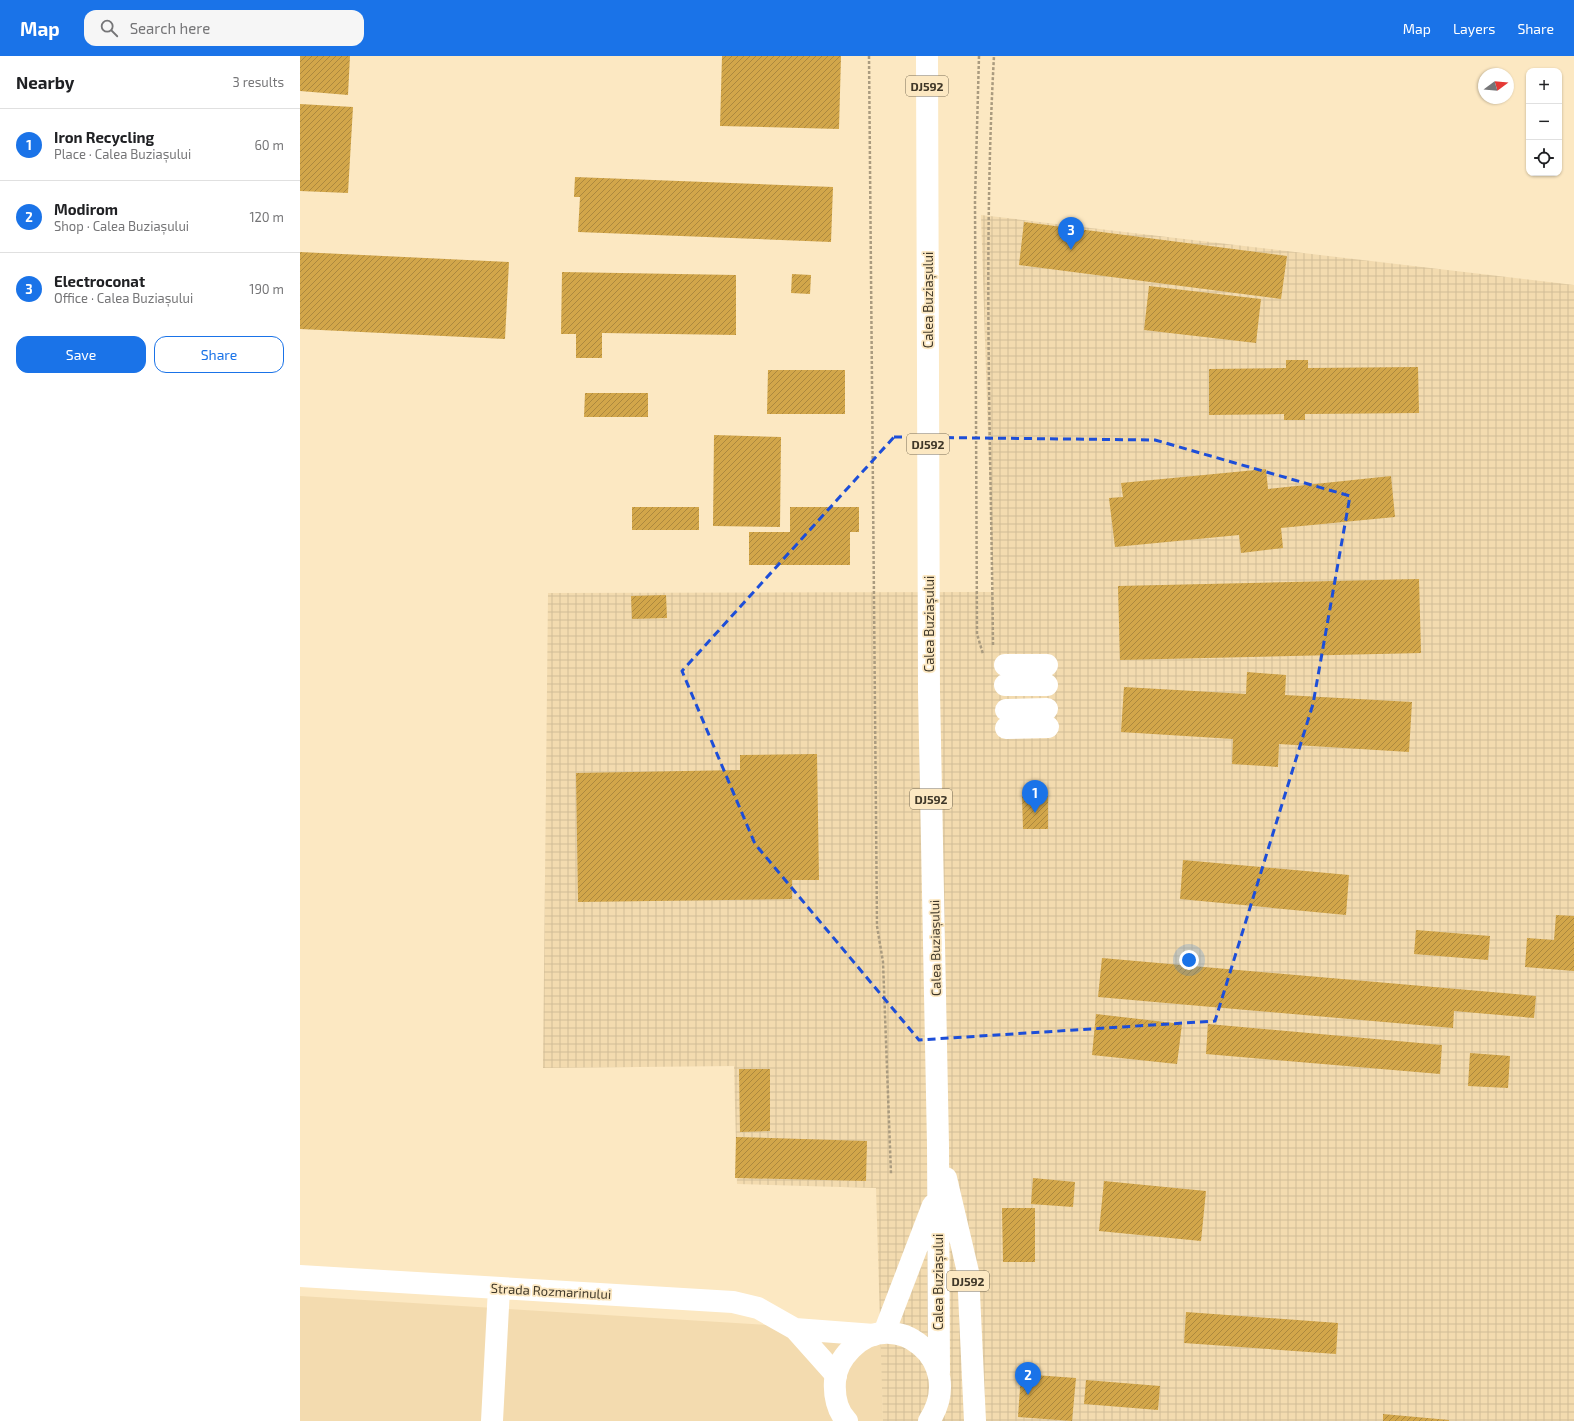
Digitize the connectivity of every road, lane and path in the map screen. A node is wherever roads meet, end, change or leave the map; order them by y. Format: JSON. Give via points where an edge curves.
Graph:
{"nodes":[{"id":1,"x":869,"y":56,"type":"edge"},
{"id":2,"x":927,"y":56,"type":"edge"},
{"id":3,"x":979,"y":56,"type":"edge"},
{"id":4,"x":994,"y":56,"type":"edge"},
{"id":5,"x":997,"y":665,"type":"junction"},
{"id":6,"x":1047,"y":675,"type":"dead end"},
{"id":7,"x":1048,"y":718,"type":"dead end"},
{"id":8,"x":1006,"y":719,"type":"dead end"},
{"id":9,"x":938,"y":1145,"type":"junction"},
{"id":10,"x":891,"y":1174,"type":"dead end"},
{"id":11,"x":938,"y":1193,"type":"junction"},
{"id":12,"x":300,"y":1276,"type":"edge"},
{"id":13,"x":499,"y":1288,"type":"junction"},
{"id":14,"x":795,"y":1329,"type":"junction"},
{"id":15,"x":879,"y":1334,"type":"junction"},
{"id":16,"x":939,"y":1372,"type":"junction"},
{"id":17,"x":836,"y":1375,"type":"junction"},
{"id":18,"x":935,"y":1416,"type":"edge"},
{"id":19,"x":492,"y":1421,"type":"edge"},
{"id":20,"x":847,"y":1421,"type":"edge"},
{"id":21,"x":975,"y":1421,"type":"edge"}],
"edges":[{"from":1,"to":10,"type":"path","via":[[877,926],[883,962]]},
{"from":2,"to":9,"type":"main road","name":"Calea Buziașului","number":"DJ592","via":[[929,704]]},
{"from":3,"to":5,"type":"path","via":[[975,200],[977,634]]},
{"from":4,"to":5,"type":"path","via":[[988,201],[990,523]]},
{"from":5,"to":6,"type":"main road"},
{"from":7,"to":8,"type":"main road"},
{"from":9,"to":11,"type":"main road","name":"Calea Buziașului","number":"DJ592"},
{"from":9,"to":21,"type":"main road","number":"DJ592","via":[[968,1272]]},
{"from":11,"to":15,"type":"main road","name":"Calea Buziașului","number":"DJ592"},
{"from":11,"to":16,"type":"main road","name":"Calea Buziașului","number":"DJ592"},
{"from":12,"to":13,"type":"main road","name":"Strada Rozmarinului"},
{"from":13,"to":14,"type":"main road","name":"Strada Rozmarinului","via":[[734,1302],[758,1308]]},
{"from":13,"to":19,"type":"main road"},
{"from":14,"to":15,"type":"main road","name":"Strada Rozmarinului"},
{"from":14,"to":17,"type":"main road","name":"Strada Rozmarinului"},
{"from":15,"to":16,"type":"main road","number":"DJ592","via":[[902,1335],[918,1343],[931,1355]]},
{"from":15,"to":17,"type":"main road","via":[[856,1343],[843,1358]]},
{"from":16,"to":18,"type":"main road","number":"DJ592","via":[[941,1388]]},
{"from":17,"to":20,"type":"main road","via":[[838,1405]]}]}
